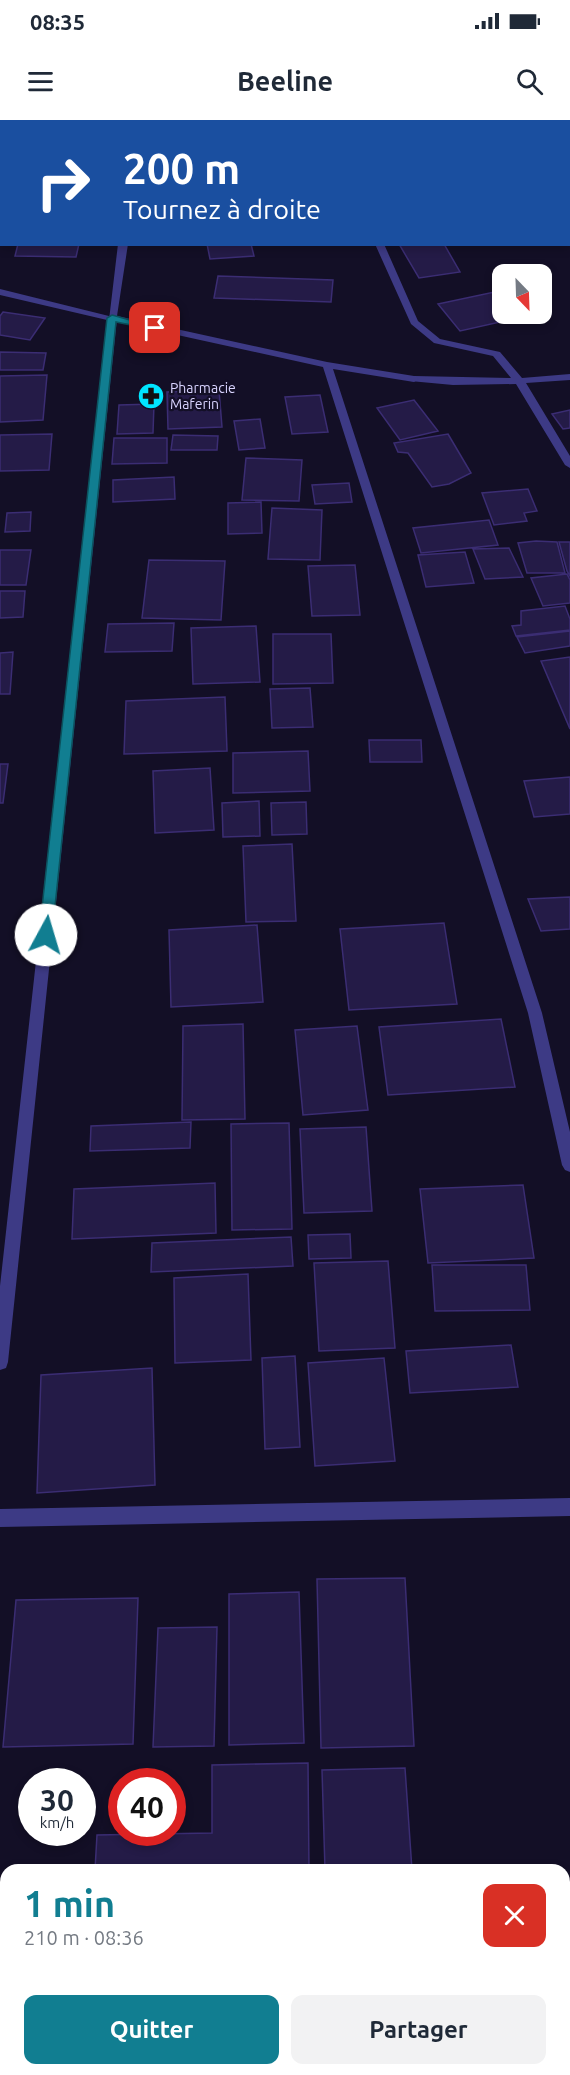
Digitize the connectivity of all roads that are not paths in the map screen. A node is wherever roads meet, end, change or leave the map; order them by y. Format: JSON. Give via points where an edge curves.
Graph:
{"nodes":[{"id":1,"x":123,"y":246,"type":"edge"},
{"id":2,"x":380,"y":246,"type":"edge"},
{"id":3,"x":0,"y":292,"type":"edge"},
{"id":4,"x":112,"y":318,"type":"junction"},
{"id":5,"x":327,"y":365,"type":"junction"},
{"id":6,"x":570,"y":377,"type":"edge"},
{"id":7,"x":520,"y":382,"type":"junction"},
{"id":8,"x":570,"y":465,"type":"edge"},
{"id":9,"x":570,"y":1165,"type":"edge"},
{"id":10,"x":0,"y":1362,"type":"edge"},
{"id":11,"x":570,"y":1507,"type":"edge"},
{"id":12,"x":0,"y":1518,"type":"edge"}],
"edges":[{"from":1,"to":4,"type":"street"},
{"from":2,"to":7,"type":"street","via":[[414,322],[437,341],[496,354]]},
{"from":3,"to":4,"type":"street"},
{"from":4,"to":5,"type":"street"},
{"from":4,"to":10,"type":"street"},
{"from":5,"to":7,"type":"street","via":[[414,380]]},
{"from":5,"to":9,"type":"street","via":[[535,1013]]},
{"from":6,"to":7,"type":"street"},
{"from":7,"to":8,"type":"street"},
{"from":11,"to":12,"type":"street"}]}
